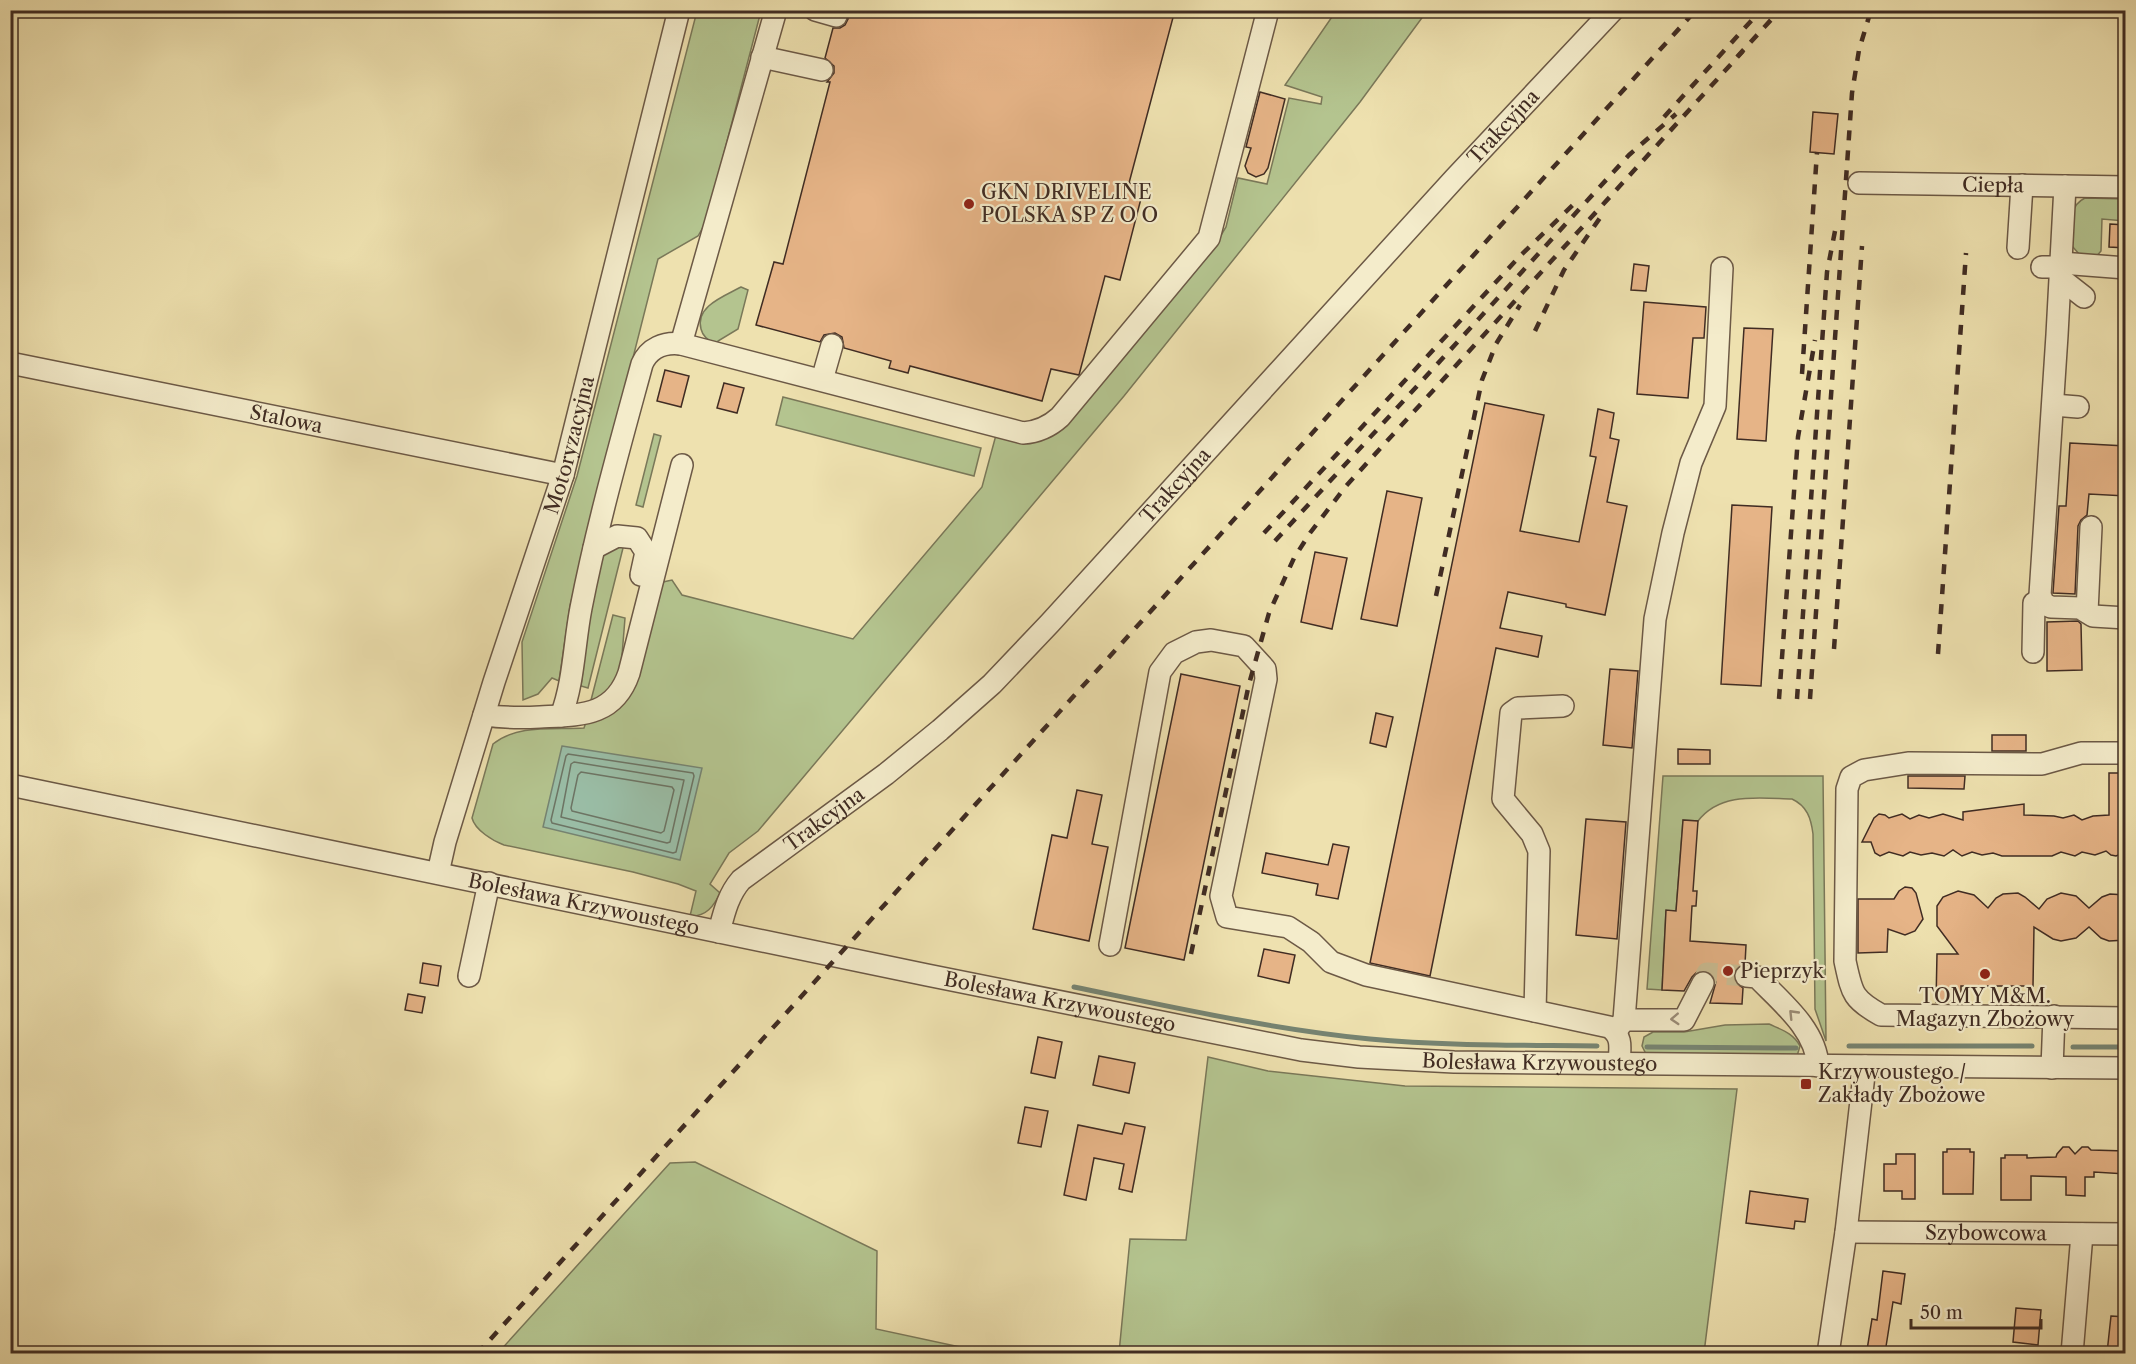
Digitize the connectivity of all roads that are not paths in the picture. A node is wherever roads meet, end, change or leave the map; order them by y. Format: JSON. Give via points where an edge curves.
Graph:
{"nodes":[{"id":1,"x":679,"y":10,"type":"edge"},
{"id":2,"x":776,"y":10,"type":"edge"},
{"id":3,"x":815,"y":10,"type":"edge"},
{"id":4,"x":1268,"y":10,"type":"edge"},
{"id":5,"x":1613,"y":10,"type":"edge"},
{"id":6,"x":836,"y":16,"type":"dead end"},
{"id":7,"x":764,"y":50,"type":"junction"},
{"id":8,"x":823,"y":64,"type":"dead end"},
{"id":9,"x":1859,"y":183,"type":"dead end"},
{"id":10,"x":2022,"y":185,"type":"junction"},
{"id":11,"x":2065,"y":186,"type":"junction"},
{"id":12,"x":2126,"y":187,"type":"edge"},
{"id":13,"x":2018,"y":248,"type":"dead end"},
{"id":14,"x":1722,"y":268,"type":"dead end"},
{"id":15,"x":2126,"y":268,"type":"edge"},
{"id":16,"x":2056,"y":269,"type":"junction"},
{"id":17,"x":2084,"y":297,"type":"dead end"},
{"id":18,"x":681,"y":344,"type":"junction"},
{"id":19,"x":832,"y":345,"type":"dead end"},
{"id":20,"x":10,"y":363,"type":"edge"},
{"id":21,"x":822,"y":380,"type":"junction"},
{"id":22,"x":2053,"y":405,"type":"junction"},
{"id":23,"x":2078,"y":407,"type":"dead end"},
{"id":24,"x":682,"y":465,"type":"dead end"},
{"id":25,"x":563,"y":475,"type":"junction"},
{"id":26,"x":2091,"y":527,"type":"dead end"},
{"id":27,"x":594,"y":548,"type":"junction"},
{"id":28,"x":2032,"y":603,"type":"junction"},
{"id":29,"x":2087,"y":612,"type":"junction"},
{"id":30,"x":2126,"y":618,"type":"edge"},
{"id":31,"x":639,"y":632,"type":"junction"},
{"id":32,"x":2033,"y":652,"type":"dead end"},
{"id":33,"x":1563,"y":706,"type":"dead end"},
{"id":34,"x":484,"y":715,"type":"junction"},
{"id":35,"x":561,"y":716,"type":"junction"},
{"id":36,"x":2126,"y":753,"type":"edge"},
{"id":37,"x":10,"y":785,"type":"edge"},
{"id":38,"x":438,"y":873,"type":"junction"},
{"id":39,"x":489,"y":883,"type":"junction"},
{"id":40,"x":719,"y":932,"type":"junction"},
{"id":41,"x":1110,"y":945,"type":"dead end"},
{"id":42,"x":469,"y":976,"type":"dead end"},
{"id":43,"x":1746,"y":976,"type":"tunnel mouth"},
{"id":44,"x":1703,"y":983,"type":"tunnel mouth"},
{"id":45,"x":1535,"y":1011,"type":"junction"},
{"id":46,"x":2054,"y":1016,"type":"junction"},
{"id":47,"x":2126,"y":1018,"type":"edge"},
{"id":48,"x":1620,"y":1026,"type":"junction"},
{"id":49,"x":1619,"y":1063,"type":"junction"},
{"id":50,"x":1818,"y":1066,"type":"junction"},
{"id":51,"x":1865,"y":1066,"type":"junction"},
{"id":52,"x":2052,"y":1068,"type":"junction"},
{"id":53,"x":2126,"y":1068,"type":"edge"},
{"id":54,"x":1846,"y":1232,"type":"junction"},
{"id":55,"x":2082,"y":1234,"type":"junction"},
{"id":56,"x":2126,"y":1234,"type":"edge"},
{"id":57,"x":1828,"y":1353,"type":"edge"},
{"id":58,"x":2072,"y":1353,"type":"edge"}],
"edges":[{"from":1,"to":25,"type":"street","name":"Motoryzacyjna"},
{"from":2,"to":7,"type":"street"},
{"from":3,"to":6,"type":"street"},
{"from":4,"to":21,"type":"street","via":[[1209,238],[1055,422],[1023,433]]},
{"from":5,"to":40,"type":"street","name":"Trakcyjna","via":[[992,684],[886,774],[741,880],[724,910]]},
{"from":7,"to":8,"type":"street"},
{"from":7,"to":18,"type":"street"},
{"from":9,"to":10,"type":"street","name":"Ciepła"},
{"from":10,"to":11,"type":"street","name":"Ciepła"},
{"from":10,"to":13,"type":"street"},
{"from":11,"to":12,"type":"street","name":"Ciepła"},
{"from":11,"to":16,"type":"street"},
{"from":14,"to":48,"type":"street","via":[[1715,406],[1691,463],[1655,620]]},
{"from":15,"to":16,"type":"street"},
{"from":16,"to":17,"type":"street"},
{"from":16,"to":22,"type":"street"},
{"from":18,"to":21,"type":"street"},
{"from":18,"to":27,"type":"street","via":[[663,345],[644,360]]},
{"from":19,"to":21,"type":"street"},
{"from":20,"to":25,"type":"street","name":"Stalowa"},
{"from":22,"to":23,"type":"street"},
{"from":22,"to":28,"type":"street","via":[[2040,595]]},
{"from":24,"to":31,"type":"street"},
{"from":25,"to":34,"type":"street","name":"Motoryzacyjna"},
{"from":26,"to":29,"type":"street"},
{"from":27,"to":31,"type":"street","via":[[617,536],[637,538],[644,547],[646,558],[633,604]]},
{"from":27,"to":35,"type":"street","via":[[580,609],[571,684]]},
{"from":28,"to":29,"type":"street"},
{"from":28,"to":32,"type":"street"},
{"from":29,"to":30,"type":"street","via":[[2093,616]]},
{"from":31,"to":35,"type":"street","via":[[626,681],[618,695],[597,710]]},
{"from":33,"to":45,"type":"street","via":[[1518,708],[1511,713],[1503,800],[1532,834],[1539,851]]},
{"from":34,"to":35,"type":"street"},
{"from":34,"to":38,"type":"street","name":"Motoryzacyjna"},
{"from":36,"to":46,"type":"street","via":[[2081,753],[2042,764],[1908,763],[1864,770],[1851,777],[1847,789],[1845,961],[1860,1004],[1881,1015]]},
{"from":37,"to":38,"type":"street","name":"Bolesława Krzywoustego"},
{"from":38,"to":39,"type":"street","name":"Bolesława Krzywoustego"},
{"from":39,"to":40,"type":"street","name":"Bolesława Krzywoustego"},
{"from":39,"to":42,"type":"street"},
{"from":40,"to":49,"type":"street","name":"Bolesława Krzywoustego","via":[[1300,1050],[1413,1061]]},
{"from":41,"to":45,"type":"street","via":[[1160,672],[1174,653],[1196,642],[1211,640],[1244,646],[1264,669],[1266,679],[1221,896],[1227,917],[1288,927],[1331,962],[1366,975]]},
{"from":50,"to":43,"type":"street","one_way":true,"via":[[1803,1024],[1757,977]]},
{"from":44,"to":48,"type":"street","one_way":true,"via":[[1684,1020]]},
{"from":45,"to":48,"type":"street"},
{"from":46,"to":47,"type":"street"},
{"from":46,"to":52,"type":"street"},
{"from":48,"to":49,"type":"street"},
{"from":49,"to":50,"type":"street","name":"Bolesława Krzywoustego"},
{"from":50,"to":51,"type":"street","name":"Bolesława Krzywoustego"},
{"from":51,"to":52,"type":"street","name":"Bolesława Krzywoustego"},
{"from":51,"to":54,"type":"street"},
{"from":52,"to":53,"type":"street","name":"Bolesława Krzywoustego"},
{"from":54,"to":55,"type":"street","name":"Szybowcowa"},
{"from":54,"to":57,"type":"street"},
{"from":55,"to":56,"type":"street","name":"Szybowcowa"},
{"from":55,"to":58,"type":"street"}]}
